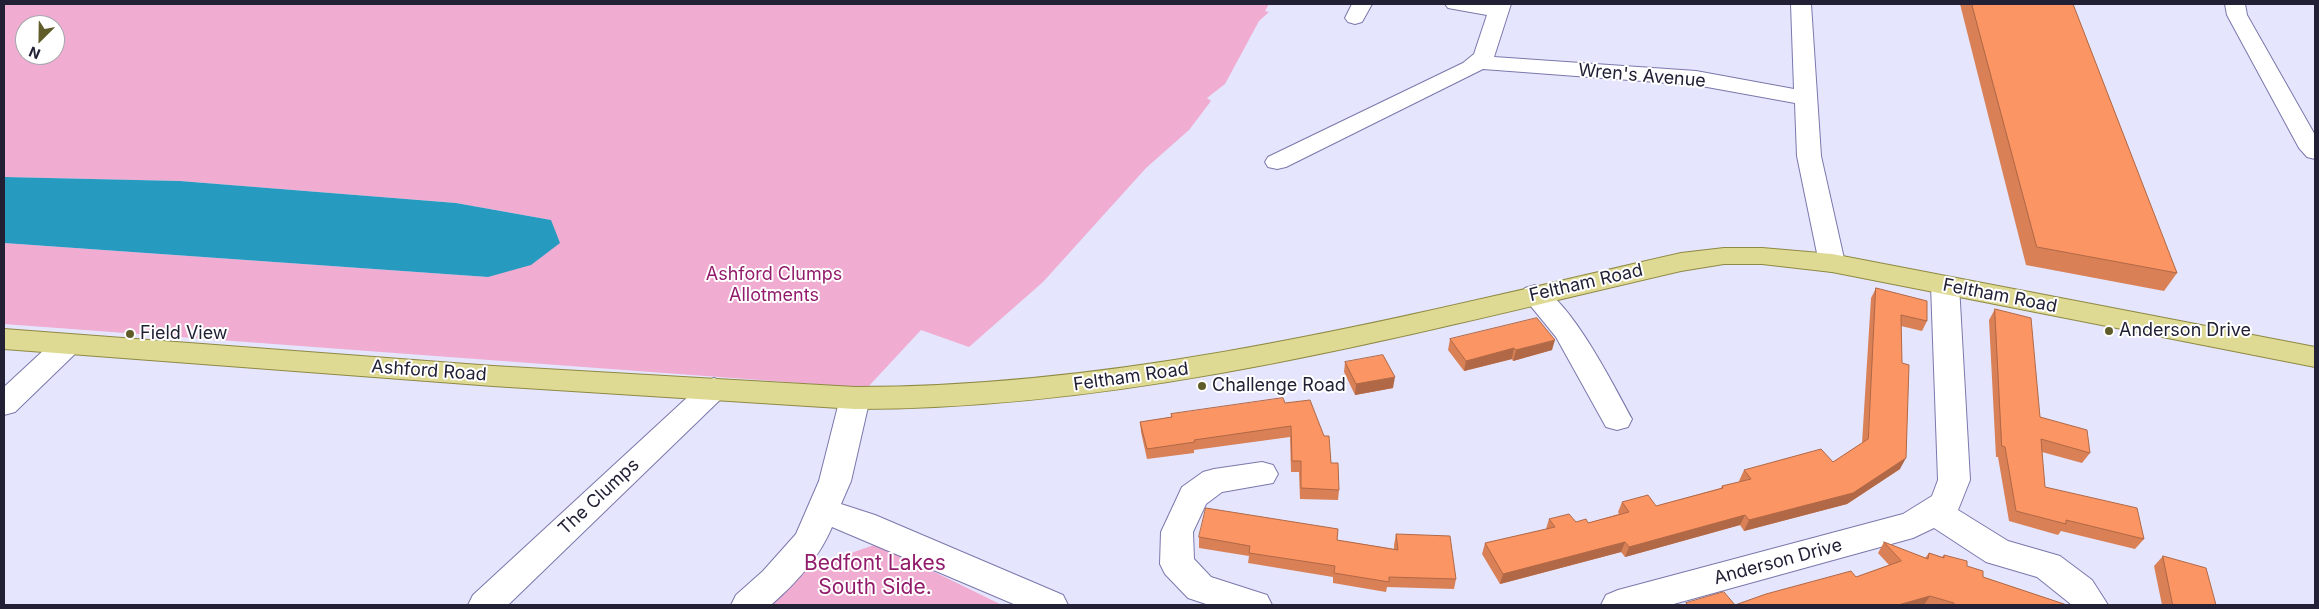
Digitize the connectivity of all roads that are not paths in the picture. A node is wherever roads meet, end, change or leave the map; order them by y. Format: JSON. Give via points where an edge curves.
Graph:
{"nodes":[{"id":1,"x":1456,"y":4,"type":"edge"},
{"id":2,"x":1802,"y":4,"type":"edge"},
{"id":3,"x":2235,"y":4,"type":"edge"},
{"id":4,"x":1500,"y":7,"type":"edge"},
{"id":5,"x":1478,"y":62,"type":"junction"},
{"id":6,"x":1806,"y":98,"type":"junction"},
{"id":7,"x":2315,"y":152,"type":"edge"},
{"id":8,"x":1277,"y":162,"type":"dead end"},
{"id":9,"x":1832,"y":262,"type":"junction"},
{"id":10,"x":1945,"y":285,"type":"junction"},
{"id":11,"x":1535,"y":294,"type":"junction"},
{"id":12,"x":4,"y":340,"type":"edge"},
{"id":13,"x":68,"y":344,"type":"junction"},
{"id":14,"x":2315,"y":357,"type":"edge"},
{"id":15,"x":714,"y":389,"type":"junction"},
{"id":16,"x":855,"y":398,"type":"junction"},
{"id":17,"x":4,"y":404,"type":"edge"},
{"id":18,"x":1617,"y":418,"type":"dead end"},
{"id":19,"x":1262,"y":474,"type":"dead end"},
{"id":20,"x":824,"y":511,"type":"junction"},
{"id":21,"x":1934,"y":511,"type":"junction"},
{"id":22,"x":485,"y":605,"type":"edge"},
{"id":23,"x":748,"y":605,"type":"edge"},
{"id":24,"x":1051,"y":605,"type":"edge"},
{"id":25,"x":1255,"y":605,"type":"edge"},
{"id":26,"x":1622,"y":605,"type":"edge"},
{"id":27,"x":2091,"y":605,"type":"edge"}],
"edges":[{"from":1,"to":4,"type":"street"},
{"from":2,"to":6,"type":"street"},
{"from":3,"to":7,"type":"street","via":[[2237,15]]},
{"from":4,"to":5,"type":"street","via":[[1484,56]]},
{"from":5,"to":6,"type":"street","name":"Wren's Avenue","via":[[1696,78]]},
{"from":5,"to":8,"type":"street","via":[[1472,68]]},
{"from":6,"to":9,"type":"street","via":[[1809,156]]},
{"from":9,"to":10,"type":"main road","name":"Feltham Road"},
{"from":9,"to":11,"type":"main road","name":"Feltham Road","via":[[1724,256],[1681,262]]},
{"from":10,"to":14,"type":"main road","name":"Feltham Road"},
{"from":10,"to":21,"type":"street","name":"Anderson Drive","via":[[1954,480],[1945,504]]},
{"from":11,"to":16,"type":"main road","name":"Feltham Road","via":[[1332,342],[1212,366],[1072,386]]},
{"from":11,"to":18,"type":"street","via":[[1567,331]]},
{"from":12,"to":13,"type":"main road","name":"Ashford Road"},
{"from":13,"to":15,"type":"main road","name":"Ashford Road"},
{"from":13,"to":17,"type":"street"},
{"from":15,"to":16,"type":"main road","name":"Ashford Road"},
{"from":15,"to":22,"type":"street","name":"The Clumps"},
{"from":16,"to":20,"type":"street","via":[[835,481]]},
{"from":19,"to":25,"type":"street","via":[[1214,481],[1193,496],[1177,532],[1177,564],[1200,588]]},
{"from":20,"to":23,"type":"street","via":[[809,542],[775,581]]},
{"from":20,"to":24,"type":"street","via":[[863,524]]},
{"from":21,"to":26,"type":"street","name":"Anderson Drive","via":[[1913,525]]},
{"from":21,"to":27,"type":"street","via":[[1998,552],[2048,566],[2080,590]]}]}
